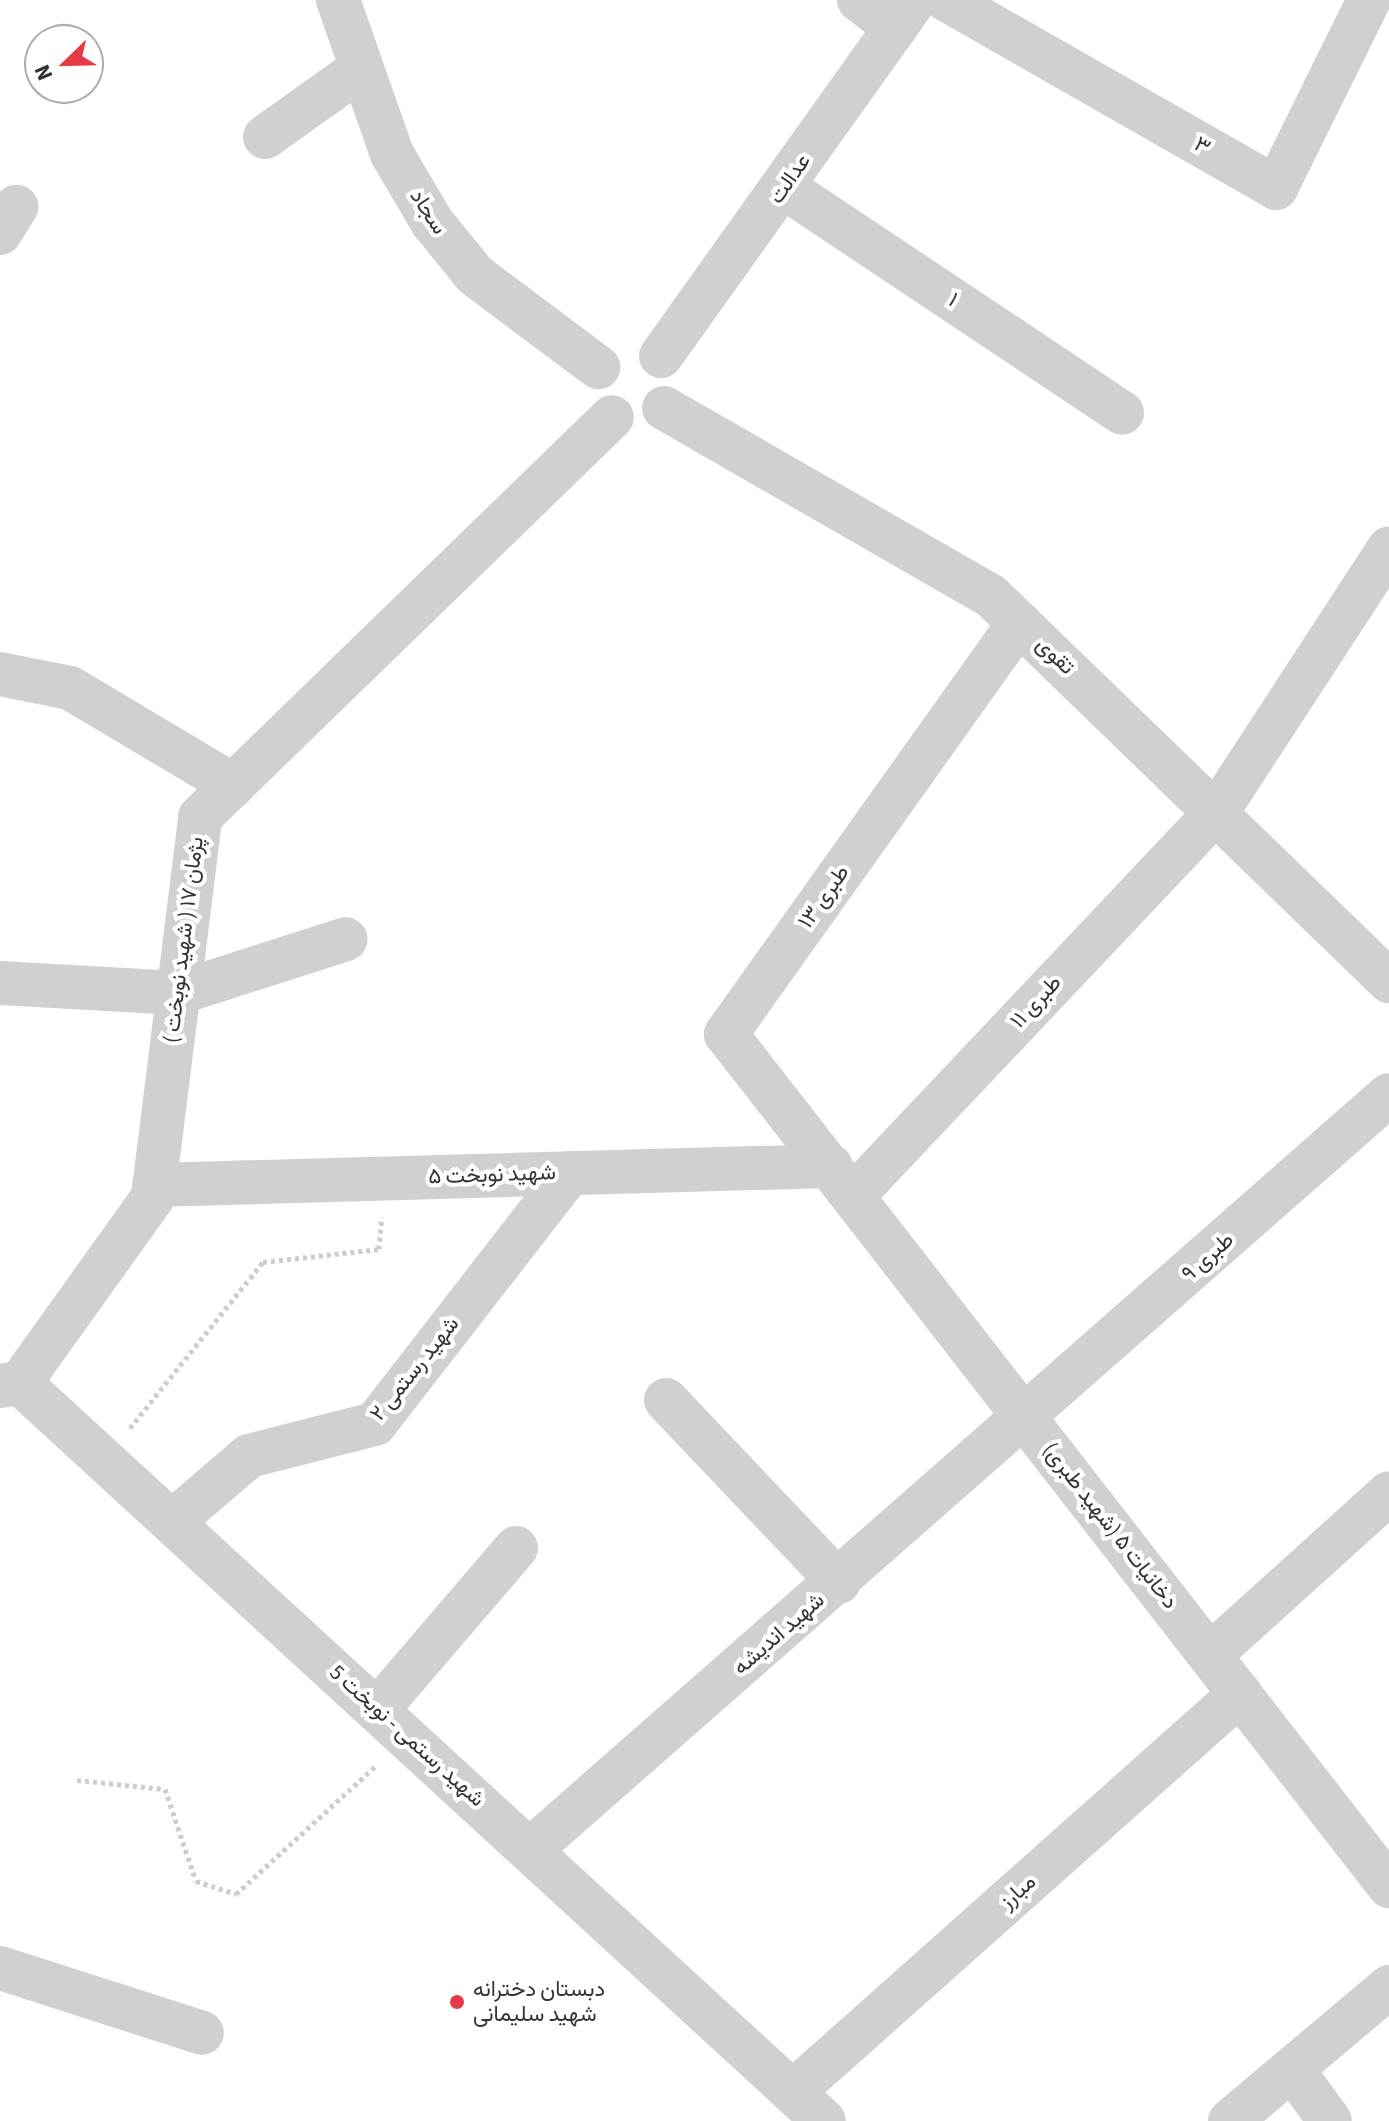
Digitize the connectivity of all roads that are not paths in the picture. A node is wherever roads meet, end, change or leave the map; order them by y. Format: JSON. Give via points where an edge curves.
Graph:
{"nodes":[{"id":1,"x":338,"y":0,"type":"edge"},
{"id":2,"x":859,"y":0,"type":"edge"},
{"id":3,"x":947,"y":0,"type":"edge"},
{"id":4,"x":1369,"y":0,"type":"edge"},
{"id":5,"x":906,"y":14,"type":"edge"},
{"id":6,"x":359,"y":70,"type":"junction"},
{"id":7,"x":265,"y":137,"type":"dead end"},
{"id":8,"x":785,"y":188,"type":"junction"},
{"id":9,"x":661,"y":356,"type":"junction"},
{"id":10,"x":598,"y":367,"type":"junction"},
{"id":11,"x":664,"y":408,"type":"junction"},
{"id":12,"x":1122,"y":413,"type":"dead end"},
{"id":13,"x":612,"y":417,"type":"junction"},
{"id":14,"x":1389,"y":548,"type":"edge"},
{"id":15,"x":1019,"y":623,"type":"junction"},
{"id":16,"x":0,"y":674,"type":"edge"},
{"id":17,"x":233,"y":785,"type":"junction"},
{"id":18,"x":1219,"y":809,"type":"junction"},
{"id":19,"x":346,"y":939,"type":"dead end"},
{"id":20,"x":1389,"y":981,"type":"edge"},
{"id":21,"x":178,"y":993,"type":"junction"},
{"id":22,"x":3,"y":996,"type":"edge"},
{"id":23,"x":1389,"y":1095,"type":"edge"},
{"id":24,"x":570,"y":1173,"type":"junction"},
{"id":25,"x":842,"y":1180,"type":"junction"},
{"id":26,"x":154,"y":1185,"type":"junction"},
{"id":27,"x":10,"y":1384,"type":"edge"},
{"id":28,"x":666,"y":1400,"type":"dead end"},
{"id":29,"x":1027,"y":1418,"type":"junction"},
{"id":30,"x":1389,"y":1493,"type":"edge"},
{"id":31,"x":172,"y":1522,"type":"junction"},
{"id":32,"x":516,"y":1548,"type":"dead end"},
{"id":33,"x":839,"y":1582,"type":"junction"},
{"id":34,"x":1210,"y":1655,"type":"junction"},
{"id":35,"x":1240,"y":1694,"type":"junction"},
{"id":36,"x":393,"y":1723,"type":"junction"},
{"id":37,"x":531,"y":1849,"type":"junction"},
{"id":38,"x":1383,"y":1867,"type":"edge"},
{"id":39,"x":0,"y":1968,"type":"edge"},
{"id":40,"x":1389,"y":1987,"type":"edge"},
{"id":41,"x":202,"y":2033,"type":"dead end"},
{"id":42,"x":1292,"y":2069,"type":"junction"},
{"id":43,"x":810,"y":2106,"type":"edge"},
{"id":44,"x":1230,"y":2121,"type":"edge"},
{"id":45,"x":1330,"y":2121,"type":"edge"}],
"edges":[{"from":1,"to":6,"type":"street","name":"سجاد"},
{"from":2,"to":5,"type":"street"},
{"from":3,"to":4,"type":"street","name":"۳","via":[[1276,188]]},
{"from":5,"to":8,"type":"street","name":"عدالت"},
{"from":6,"to":7,"type":"street"},
{"from":6,"to":10,"type":"street","name":"سجاد","via":[[392,154],[449,244],[475,275]]},
{"from":8,"to":9,"type":"street","name":"عدالت"},
{"from":8,"to":12,"type":"street","name":"۱"},
{"from":9,"to":10,"type":"street","via":[[627,345]]},
{"from":9,"to":11,"type":"street","via":[[671,372]]},
{"from":10,"to":13,"type":"street","via":[[594,385]]},
{"from":11,"to":13,"type":"street","via":[[640,421]]},
{"from":11,"to":15,"type":"street","name":"تقوی","via":[[991,596]]},
{"from":13,"to":17,"type":"street","name":"پژمان ۱۷ ( شهید نوبخت )"},
{"from":14,"to":18,"type":"street","name":"طبری ۱۱"},
{"from":15,"to":18,"type":"street","name":"تقوی"},
{"from":15,"to":25,"type":"street","name":"طبری ۱۳","via":[[726,1034]]},
{"from":16,"to":17,"type":"street","via":[[70,688]]},
{"from":17,"to":21,"type":"street","name":"پژمان ۱۷ ( شهید نوبخت )","via":[[200,817]]},
{"from":18,"to":20,"type":"street","name":"تقوی"},
{"from":18,"to":25,"type":"street","name":"طبری ۱۱"},
{"from":19,"to":21,"type":"street"},
{"from":21,"to":22,"type":"street"},
{"from":21,"to":26,"type":"street","name":"پژمان ۱۷ ( شهید نوبخت )"},
{"from":23,"to":29,"type":"street","name":"طبری ۹"},
{"from":24,"to":25,"type":"street","name":"شهید نوبخت ۵"},
{"from":24,"to":26,"type":"street","name":"شهید نوبخت ۵"},
{"from":24,"to":31,"type":"street","name":"شهید رستمی ۲","via":[[375,1424],[249,1456]]},
{"from":25,"to":29,"type":"street","name":"دخانیات ۵ (شهید طبری)"},
{"from":26,"to":27,"type":"street","name":"پژمان ۱۷ ( شهید نوبخت )","via":[[153,1197]]},
{"from":27,"to":31,"type":"street","name":"شهید رستمی - نوبخت 5"},
{"from":28,"to":33,"type":"street"},
{"from":29,"to":33,"type":"street","name":"شهید اندیشه"},
{"from":29,"to":34,"type":"street","name":"دخانیات ۵ (شهید طبری)"},
{"from":30,"to":34,"type":"street"},
{"from":31,"to":36,"type":"street","name":"شهید رستمی - نوبخت 5"},
{"from":32,"to":36,"type":"street"},
{"from":33,"to":37,"type":"street","name":"شهید اندیشه"},
{"from":34,"to":35,"type":"street","name":"دخانیات ۵ (شهید طبری)"},
{"from":35,"to":38,"type":"street","name":"دخانیات ۵ (شهید طبری)"},
{"from":35,"to":43,"type":"street","name":"مبارز"},
{"from":36,"to":37,"type":"street","name":"شهید رستمی - نوبخت 5"},
{"from":37,"to":43,"type":"street","name":"شهید رستمی - نوبخت 5"},
{"from":39,"to":41,"type":"street"},
{"from":40,"to":42,"type":"street"},
{"from":42,"to":44,"type":"street"},
{"from":42,"to":45,"type":"street"}]}
